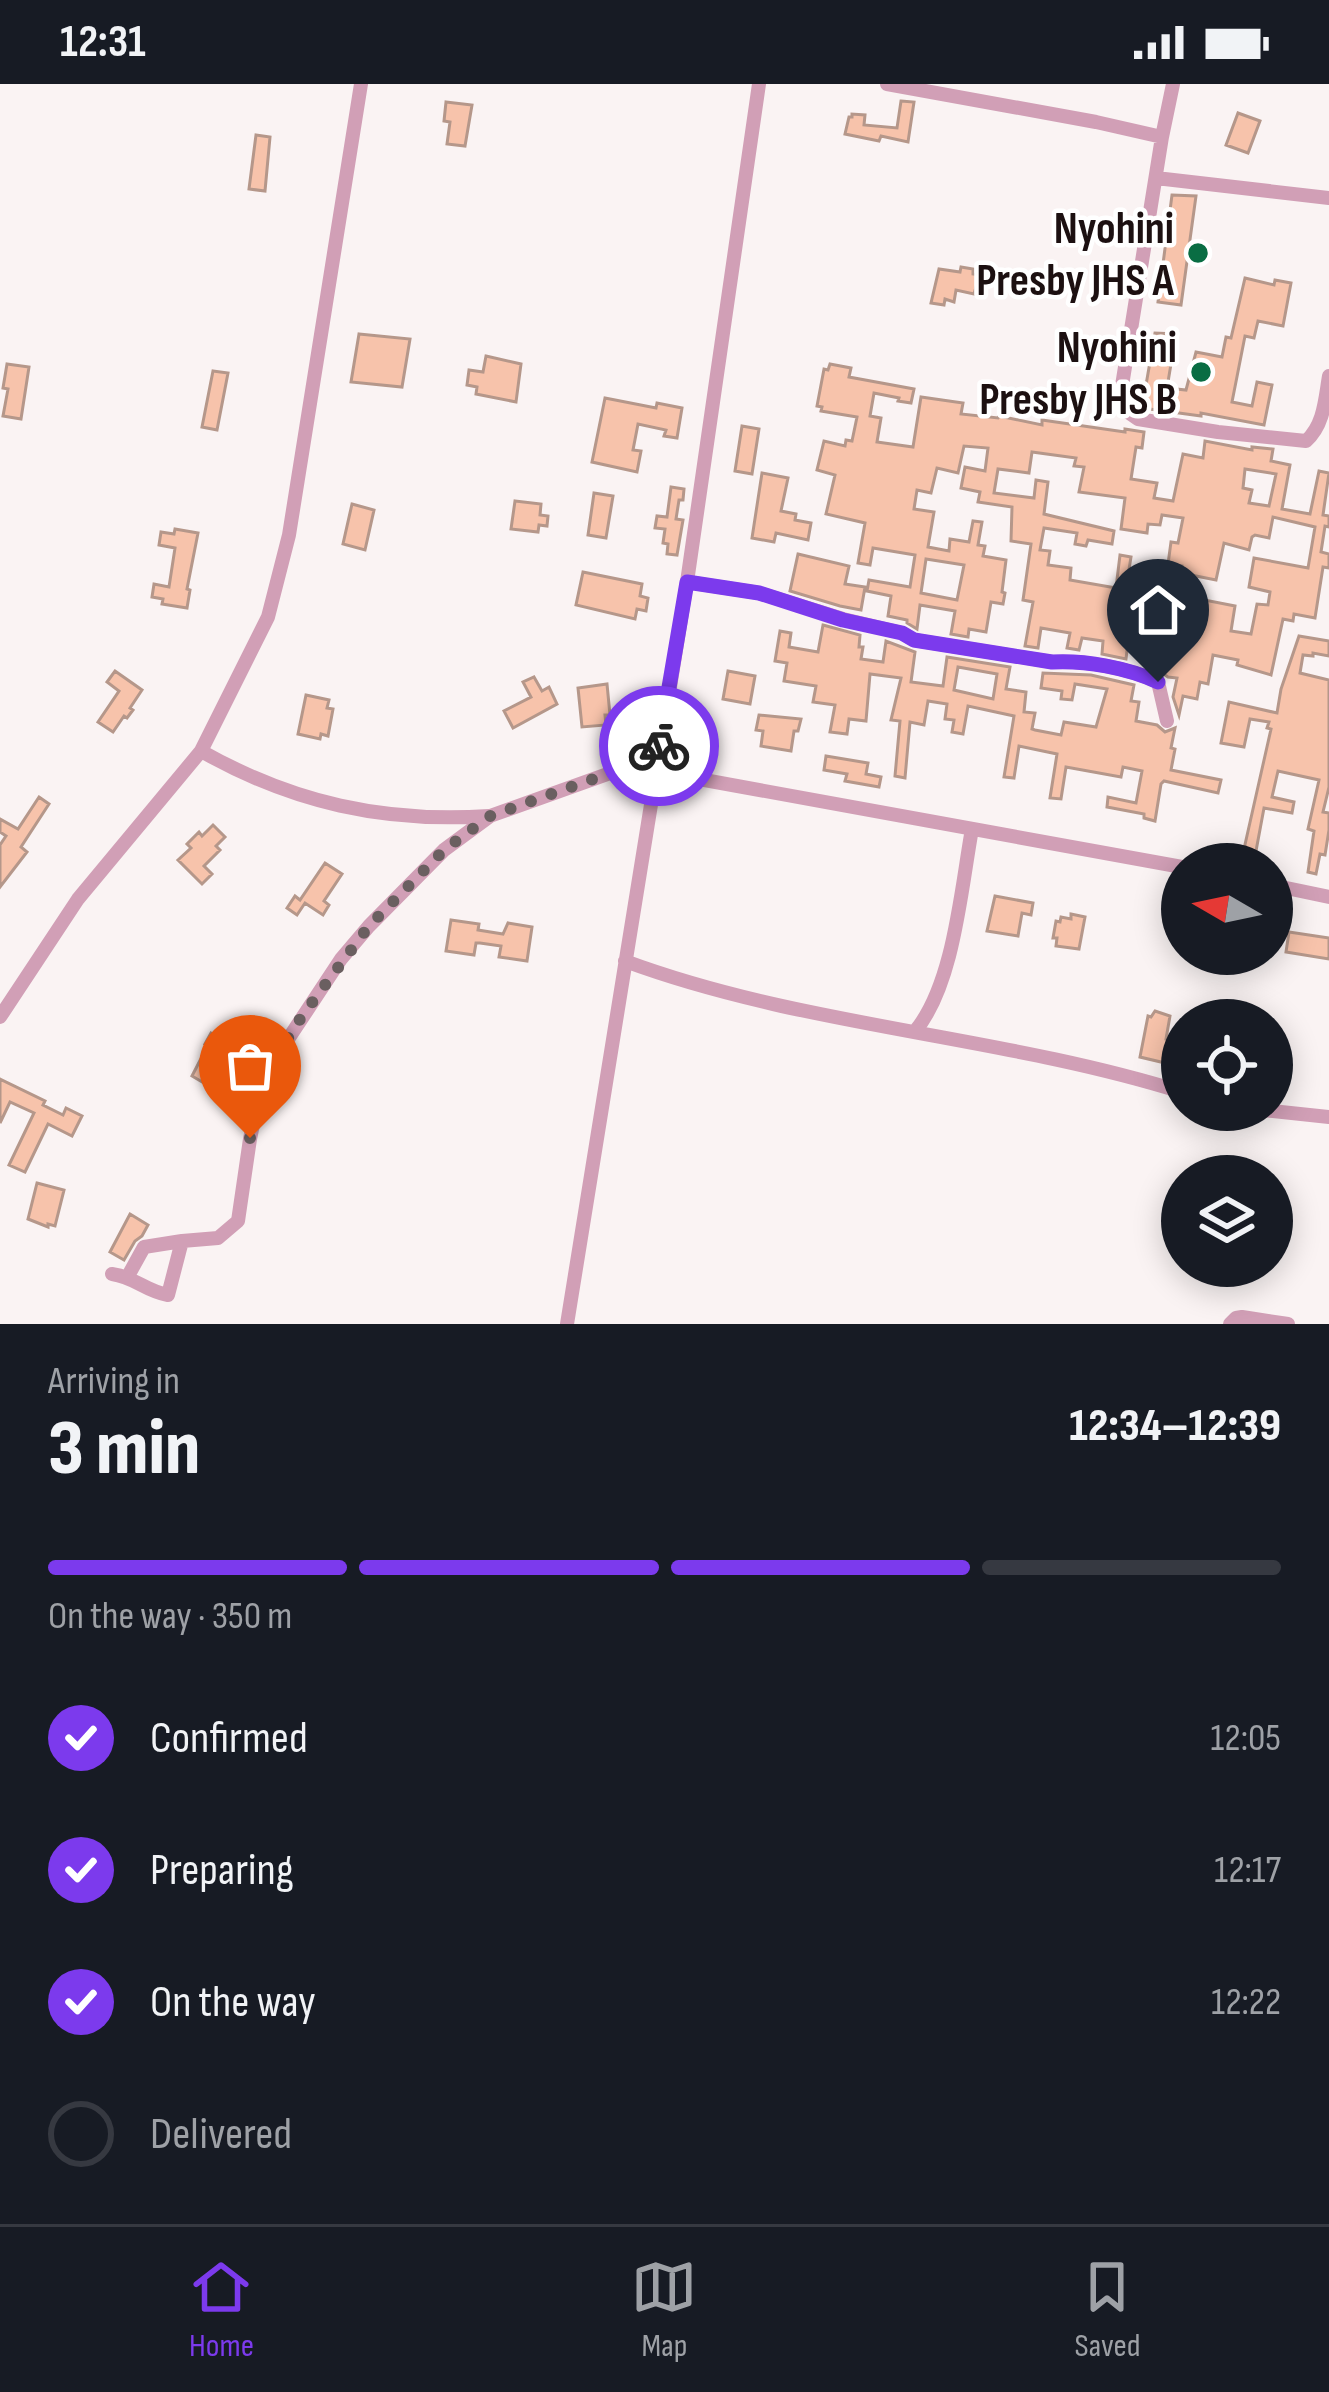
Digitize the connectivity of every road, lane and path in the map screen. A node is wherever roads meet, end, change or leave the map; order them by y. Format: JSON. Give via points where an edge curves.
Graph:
{"nodes":[{"id":1,"x":361,"y":84,"type":"edge"},
{"id":2,"x":759,"y":84,"type":"edge"},
{"id":3,"x":887,"y":84,"type":"edge"},
{"id":4,"x":1173,"y":84,"type":"edge"},
{"id":5,"x":1162,"y":137,"type":"junction"},
{"id":6,"x":1156,"y":178,"type":"junction"},
{"id":7,"x":1329,"y":197,"type":"edge"},
{"id":8,"x":1329,"y":376,"type":"edge"},
{"id":9,"x":1326,"y":412,"type":"edge"},
{"id":10,"x":687,"y":582,"type":"junction"},
{"id":11,"x":1167,"y":721,"type":"dead end"},
{"id":12,"x":201,"y":751,"type":"junction"},
{"id":13,"x":657,"y":763,"type":"junction"},
{"id":14,"x":490,"y":816,"type":"junction"},
{"id":15,"x":437,"y":820,"type":"junction"},
{"id":16,"x":972,"y":829,"type":"junction"},
{"id":17,"x":444,"y":850,"type":"junction"},
{"id":18,"x":1161,"y":863,"type":"edge"},
{"id":19,"x":1293,"y":890,"type":"edge"},
{"id":20,"x":1329,"y":898,"type":"edge"},
{"id":21,"x":625,"y":961,"type":"junction"},
{"id":22,"x":0,"y":1017,"type":"edge"},
{"id":23,"x":916,"y":1030,"type":"junction"},
{"id":24,"x":1161,"y":1086,"type":"edge"},
{"id":25,"x":1293,"y":1113,"type":"edge"},
{"id":26,"x":1329,"y":1117,"type":"edge"},
{"id":27,"x":182,"y":1241,"type":"junction"},
{"id":28,"x":567,"y":1324,"type":"edge"},
{"id":29,"x":1230,"y":1324,"type":"edge"},
{"id":30,"x":1288,"y":1324,"type":"edge"}],
"edges":[{"from":1,"to":12,"type":"street","via":[[279,578],[256,645]]},
{"from":2,"to":10,"type":"street"},
{"from":3,"to":5,"type":"street"},
{"from":4,"to":5,"type":"street"},
{"from":5,"to":6,"type":"street"},
{"from":6,"to":7,"type":"street"},
{"from":6,"to":9,"type":"street","via":[[1120,398],[1125,410],[1138,419],[1306,442]]},
{"from":8,"to":9,"type":"street"},
{"from":10,"to":11,"type":"street","via":[[759,593],[914,640],[1145,676],[1158,682]]},
{"from":10,"to":13,"type":"street"},
{"from":12,"to":15,"type":"street","via":[[298,796]]},
{"from":12,"to":22,"type":"street","via":[[78,899]]},
{"from":13,"to":14,"type":"street"},
{"from":13,"to":16,"type":"street"},
{"from":13,"to":21,"type":"street"},
{"from":14,"to":15,"type":"street"},
{"from":14,"to":17,"type":"street"},
{"from":15,"to":17,"type":"street"},
{"from":16,"to":18,"type":"street"},
{"from":16,"to":23,"type":"street","via":[[942,986]]},
{"from":17,"to":27,"type":"street","via":[[341,959],[273,1062],[253,1124],[238,1220],[218,1238]]},
{"from":19,"to":20,"type":"street"},
{"from":21,"to":23,"type":"street","via":[[755,1000]]},
{"from":21,"to":28,"type":"street"},
{"from":23,"to":24,"type":"street"},
{"from":25,"to":26,"type":"street"},
{"from":27,"to":27,"type":"street","via":[[144,1247],[120,1275],[169,1295]]},
{"from":29,"to":30,"type":"street","via":[[1242,1317]]}]}
